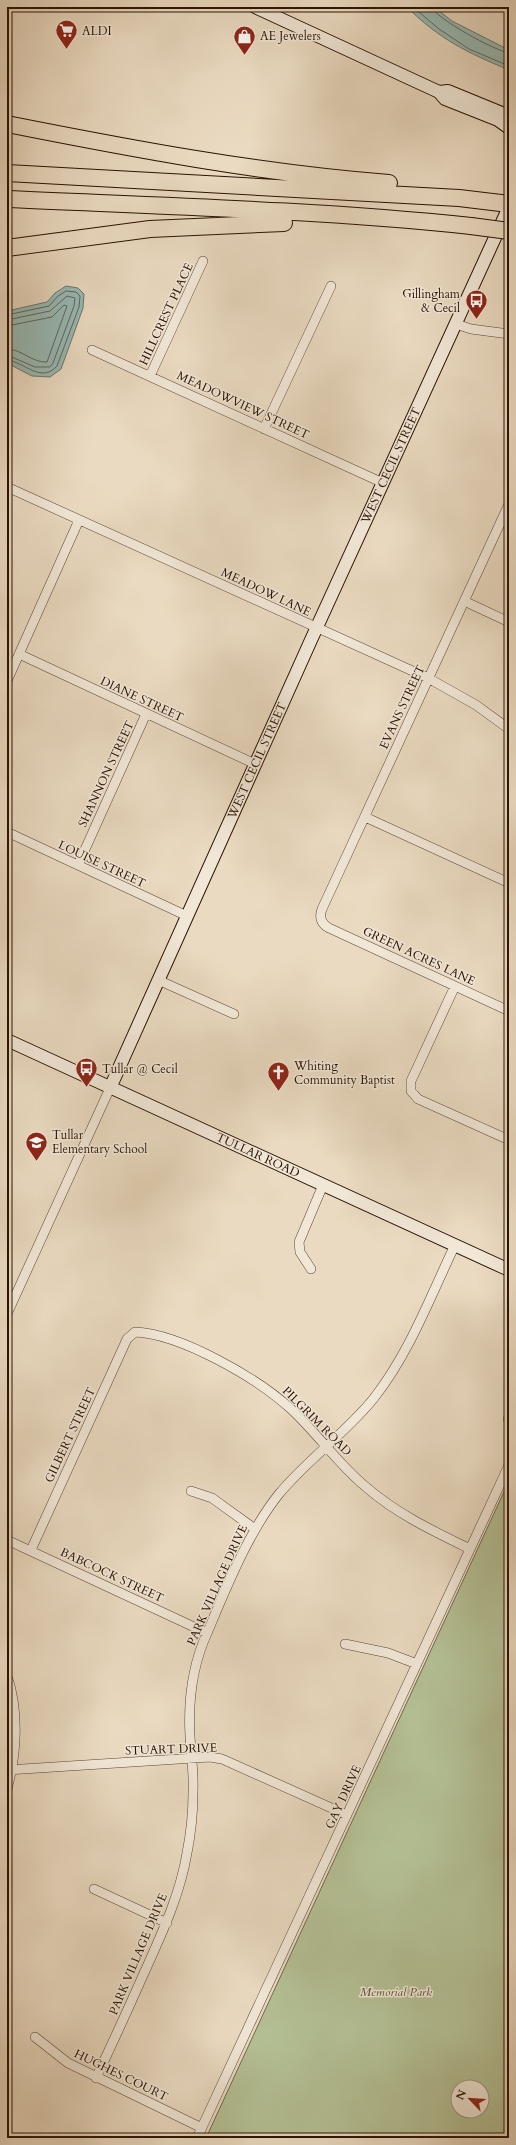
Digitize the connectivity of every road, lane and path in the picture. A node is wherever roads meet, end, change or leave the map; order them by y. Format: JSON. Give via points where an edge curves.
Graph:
{"nodes":[{"id":1,"x":256,"y":7,"type":"edge"},
{"id":2,"x":442,"y":95,"type":"junction"},
{"id":3,"x":509,"y":116,"type":"edge"},
{"id":4,"x":7,"y":124,"type":"edge"},
{"id":5,"x":509,"y":128,"type":"edge"},
{"id":6,"x":509,"y":138,"type":"edge"},
{"id":7,"x":7,"y":173,"type":"edge"},
{"id":8,"x":460,"y":198,"type":"junction"},
{"id":9,"x":7,"y":199,"type":"edge"},
{"id":10,"x":509,"y":206,"type":"edge"},
{"id":11,"x":354,"y":217,"type":"junction"},
{"id":12,"x":509,"y":231,"type":"edge"},
{"id":13,"x":7,"y":248,"type":"edge"},
{"id":14,"x":203,"y":262,"type":"dead end"},
{"id":15,"x":331,"y":286,"type":"dead end"},
{"id":16,"x":456,"y":324,"type":"junction"},
{"id":17,"x":509,"y":334,"type":"edge"},
{"id":18,"x":92,"y":350,"type":"dead end"},
{"id":19,"x":150,"y":376,"type":"junction"},
{"id":20,"x":264,"y":429,"type":"junction"},
{"id":21,"x":383,"y":483,"type":"junction"},
{"id":22,"x":7,"y":487,"type":"edge"},
{"id":23,"x":509,"y":504,"type":"edge"},
{"id":24,"x":79,"y":520,"type":"junction"},
{"id":25,"x":464,"y":601,"type":"junction"},
{"id":26,"x":509,"y":622,"type":"edge"},
{"id":27,"x":317,"y":629,"type":"junction"},
{"id":28,"x":19,"y":654,"type":"junction"},
{"id":29,"x":428,"y":678,"type":"junction"},
{"id":30,"x":7,"y":681,"type":"edge"},
{"id":31,"x":146,"y":714,"type":"junction"},
{"id":32,"x":509,"y":729,"type":"edge"},
{"id":33,"x":255,"y":764,"type":"junction"},
{"id":34,"x":365,"y":817,"type":"junction"},
{"id":35,"x":7,"y":832,"type":"edge"},
{"id":36,"x":78,"y":865,"type":"junction"},
{"id":37,"x":509,"y":883,"type":"edge"},
{"id":38,"x":187,"y":916,"type":"junction"},
{"id":39,"x":321,"y":921,"type":"joint"},
{"id":40,"x":158,"y":980,"type":"junction"},
{"id":41,"x":455,"y":986,"type":"junction"},
{"id":42,"x":509,"y":1011,"type":"edge"},
{"id":43,"x":234,"y":1014,"type":"dead end"},
{"id":44,"x":7,"y":1040,"type":"edge"},
{"id":45,"x":110,"y":1088,"type":"junction"},
{"id":46,"x":509,"y":1140,"type":"edge"},
{"id":47,"x":323,"y":1185,"type":"junction"},
{"id":48,"x":455,"y":1245,"type":"junction"},
{"id":49,"x":311,"y":1269,"type":"dead end"},
{"id":50,"x":509,"y":1270,"type":"edge"},
{"id":51,"x":7,"y":1314,"type":"edge"},
{"id":52,"x":135,"y":1332,"type":"joint"},
{"id":53,"x":326,"y":1446,"type":"junction"},
{"id":54,"x":509,"y":1465,"type":"edge"},
{"id":55,"x":191,"y":1491,"type":"dead end"},
{"id":56,"x":255,"y":1529,"type":"junction"},
{"id":57,"x":7,"y":1540,"type":"edge"},
{"id":58,"x":470,"y":1548,"type":"junction"},
{"id":59,"x":31,"y":1550,"type":"junction"},
{"id":60,"x":207,"y":1633,"type":"junction"},
{"id":61,"x":345,"y":1644,"type":"dead end"},
{"id":62,"x":417,"y":1664,"type":"junction"},
{"id":63,"x":7,"y":1676,"type":"edge"},
{"id":64,"x":192,"y":1758,"type":"junction"},
{"id":65,"x":9,"y":1770,"type":"edge"},
{"id":66,"x":7,"y":1789,"type":"edge"},
{"id":67,"x":347,"y":1815,"type":"junction"},
{"id":68,"x":94,"y":1889,"type":"dead end"},
{"id":69,"x":167,"y":1923,"type":"junction"},
{"id":70,"x":35,"y":2037,"type":"dead end"},
{"id":71,"x":96,"y":2078,"type":"junction"},
{"id":72,"x":202,"y":2128,"type":"junction"},
{"id":73,"x":197,"y":2138,"type":"edge"}],
"edges":[{"from":1,"to":2,"type":"main road"},
{"from":2,"to":3,"type":"main road","via":[[448,91]]},
{"from":2,"to":5,"type":"main road","via":[[498,120]]},
{"from":2,"to":6,"type":"main road","via":[[458,110],[501,131]]},
{"from":4,"to":8,"type":"highway","via":[[274,172],[440,187]]},
{"from":7,"to":8,"type":"highway"},
{"from":8,"to":10,"type":"highway"},
{"from":9,"to":11,"type":"highway"},
{"from":10,"to":16,"type":"main road","name":"WEST CECIL STREET"},
{"from":11,"to":12,"type":"highway","bridge":true},
{"from":11,"to":13,"type":"highway","via":[[341,224],[270,222],[179,226]]},
{"from":14,"to":19,"type":"street","name":"HILLCREST PLACE"},
{"from":15,"to":20,"type":"street"},
{"from":16,"to":17,"type":"street"},
{"from":16,"to":21,"type":"main road","name":"WEST CECIL STREET"},
{"from":18,"to":19,"type":"street","name":"MEADOWVIEW STREET"},
{"from":19,"to":20,"type":"street","name":"MEADOWVIEW STREET"},
{"from":20,"to":21,"type":"street","name":"MEADOWVIEW STREET"},
{"from":21,"to":27,"type":"main road","name":"WEST CECIL STREET"},
{"from":22,"to":24,"type":"street","name":"MEADOW LANE"},
{"from":23,"to":25,"type":"street","name":"EVANS STREET"},
{"from":24,"to":27,"type":"street","name":"MEADOW LANE"},
{"from":24,"to":28,"type":"street"},
{"from":25,"to":26,"type":"street"},
{"from":25,"to":29,"type":"street","name":"EVANS STREET"},
{"from":27,"to":29,"type":"street","name":"MEADOW LANE"},
{"from":27,"to":33,"type":"main road","name":"WEST CECIL STREET"},
{"from":28,"to":30,"type":"street"},
{"from":28,"to":31,"type":"street","name":"DIANE STREET"},
{"from":29,"to":32,"type":"street","name":"MEADOW LANE","via":[[476,705]]},
{"from":29,"to":34,"type":"street","name":"EVANS STREET"},
{"from":31,"to":33,"type":"street","name":"DIANE STREET"},
{"from":31,"to":36,"type":"street","name":"SHANNON STREET"},
{"from":33,"to":38,"type":"main road","name":"WEST CECIL STREET"},
{"from":34,"to":37,"type":"street"},
{"from":34,"to":39,"type":"street","name":"EVANS STREET","via":[[322,909]]},
{"from":35,"to":36,"type":"street","name":"LOUISE STREET"},
{"from":36,"to":38,"type":"street","name":"LOUISE STREET"},
{"from":38,"to":40,"type":"main road","name":"WEST CECIL STREET"},
{"from":39,"to":41,"type":"street","name":"GREEN ACRES LANE","via":[[329,928]]},
{"from":40,"to":43,"type":"street"},
{"from":40,"to":45,"type":"main road","name":"WEST CECIL STREET"},
{"from":41,"to":42,"type":"street","name":"GREEN ACRES LANE"},
{"from":41,"to":46,"type":"street","via":[[411,1081],[411,1091],[418,1099]]},
{"from":44,"to":45,"type":"main road","name":"TULLAR ROAD"},
{"from":45,"to":47,"type":"main road","name":"TULLAR ROAD"},
{"from":45,"to":51,"type":"street","name":"WEST CECIL STREET"},
{"from":47,"to":48,"type":"main road","name":"TULLAR ROAD"},
{"from":47,"to":49,"type":"street","via":[[299,1242],[300,1252]]},
{"from":48,"to":50,"type":"main road","name":"TULLAR ROAD"},
{"from":48,"to":53,"type":"street","name":"PARK VILLAGE DRIVE","via":[[410,1342],[397,1364],[357,1417]]},
{"from":52,"to":53,"type":"street","name":"PILGRIM ROAD","via":[[191,1348],[240,1372],[291,1409]]},
{"from":52,"to":59,"type":"street","name":"GILBERT STREET","via":[[127,1339]]},
{"from":53,"to":56,"type":"street","name":"PARK VILLAGE DRIVE","via":[[277,1496]]},
{"from":53,"to":58,"type":"street","name":"PILGRIM ROAD","via":[[365,1487],[389,1505],[412,1520]]},
{"from":54,"to":58,"type":"street","name":"GAY DRIVE"},
{"from":55,"to":56,"type":"street","via":[[212,1498]]},
{"from":56,"to":60,"type":"street","name":"PARK VILLAGE DRIVE"},
{"from":57,"to":59,"type":"street","name":"BABCOCK STREET"},
{"from":58,"to":62,"type":"street","name":"GAY DRIVE"},
{"from":59,"to":60,"type":"street","name":"BABCOCK STREET"},
{"from":60,"to":64,"type":"street","name":"PARK VILLAGE DRIVE","via":[[195,1667],[191,1690]]},
{"from":61,"to":62,"type":"street","via":[[388,1653]]},
{"from":62,"to":67,"type":"street","name":"GAY DRIVE"},
{"from":63,"to":65,"type":"street","via":[[14,1700]]},
{"from":64,"to":65,"type":"street","name":"STUART DRIVE"},
{"from":64,"to":67,"type":"street","name":"STUART DRIVE","via":[[210,1757],[234,1763]]},
{"from":64,"to":69,"type":"street","name":"PARK VILLAGE DRIVE","via":[[193,1792],[187,1854]]},
{"from":65,"to":66,"type":"street"},
{"from":67,"to":72,"type":"street","name":"GAY DRIVE"},
{"from":68,"to":69,"type":"street"},
{"from":69,"to":71,"type":"street","name":"PARK VILLAGE DRIVE"},
{"from":70,"to":71,"type":"street","name":"HUGHES COURT","via":[[68,2064]]},
{"from":71,"to":72,"type":"street","name":"HUGHES COURT"},
{"from":72,"to":73,"type":"street","name":"GAY DRIVE"}]}
